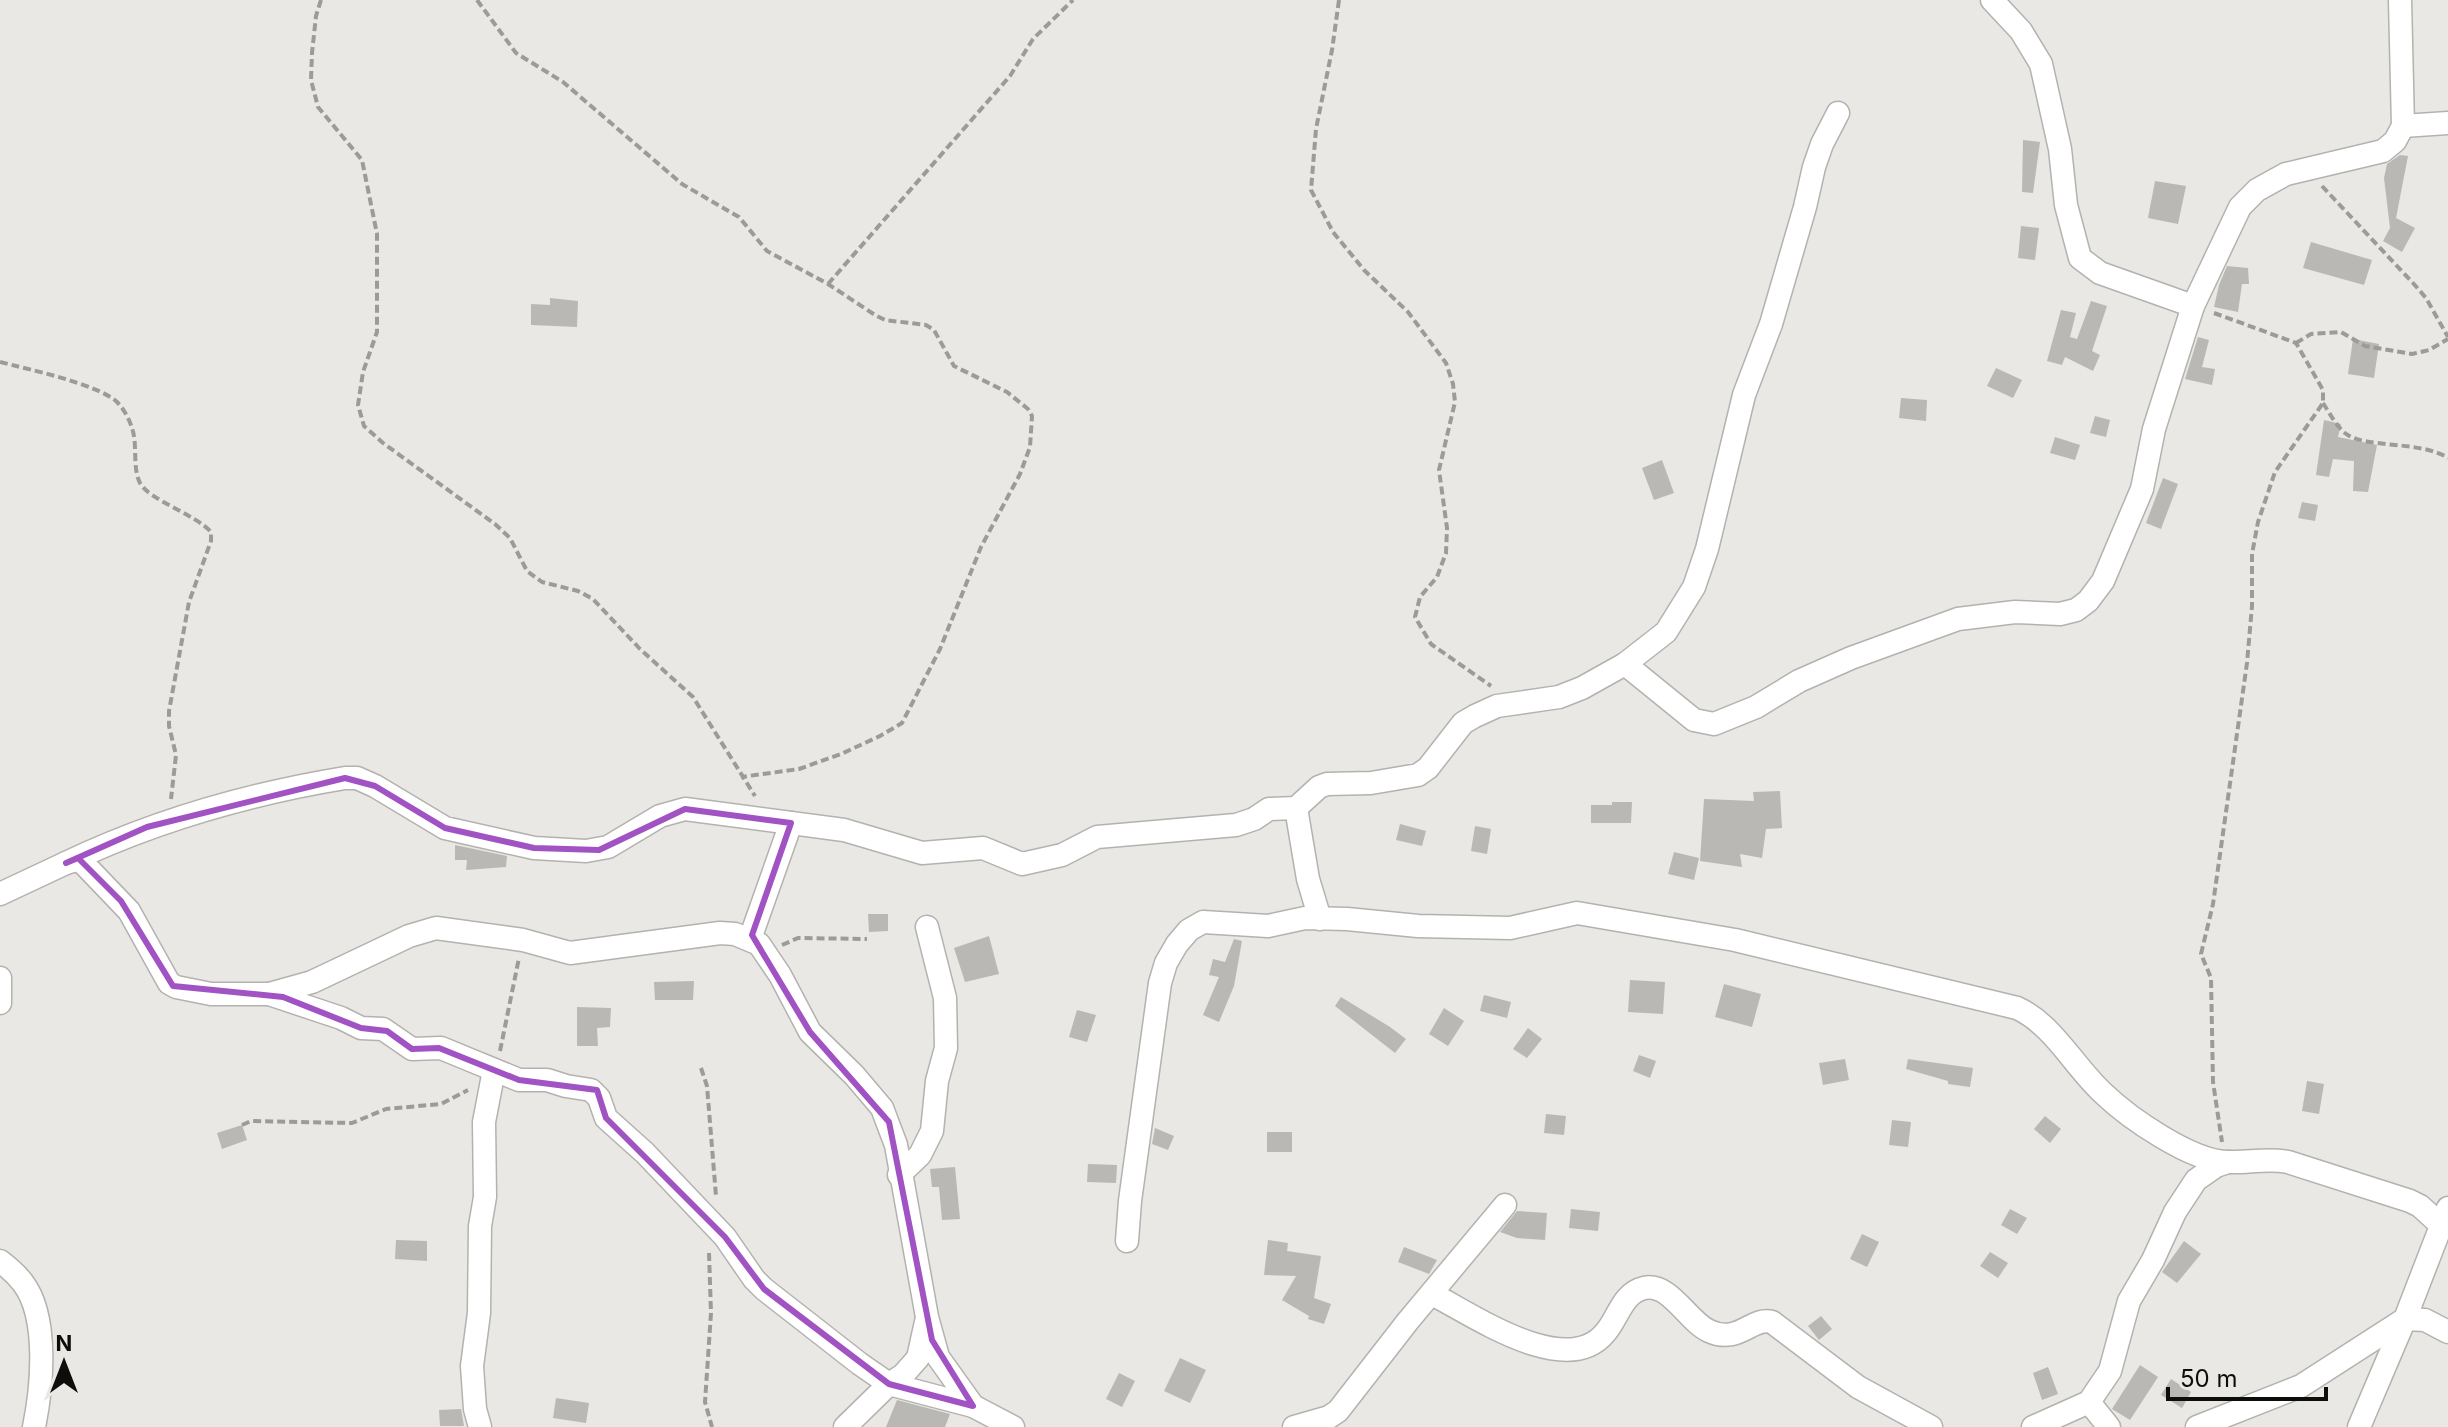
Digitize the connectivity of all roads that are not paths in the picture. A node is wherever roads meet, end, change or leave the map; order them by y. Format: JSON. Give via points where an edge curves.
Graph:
{"nodes":[{"id":1,"x":1992,"y":0,"type":"edge"},
{"id":2,"x":2400,"y":0,"type":"edge"},
{"id":3,"x":1838,"y":113,"type":"dead end"},
{"id":4,"x":2448,"y":123,"type":"edge"},
{"id":5,"x":2403,"y":126,"type":"junction"},
{"id":6,"x":2193,"y":306,"type":"junction"},
{"id":7,"x":1625,"y":664,"type":"junction"},
{"id":8,"x":1296,"y":808,"type":"junction"},
{"id":9,"x":782,"y":822,"type":"junction"},
{"id":10,"x":66,"y":863,"type":"junction"},
{"id":11,"x":0,"y":895,"type":"edge"},
{"id":12,"x":1320,"y":919,"type":"junction"},
{"id":13,"x":927,"y":927,"type":"dead end"},
{"id":14,"x":758,"y":947,"type":"junction"},
{"id":15,"x":0,"y":978,"type":"edge"},
{"id":16,"x":269,"y":994,"type":"junction"},
{"id":17,"x":0,"y":1003,"type":"edge"},
{"id":18,"x":494,"y":1070,"type":"junction"},
{"id":19,"x":2226,"y":1162,"type":"junction"},
{"id":20,"x":899,"y":1175,"type":"junction"},
{"id":21,"x":1505,"y":1205,"type":"dead end"},
{"id":22,"x":2444,"y":1217,"type":"edge"},
{"id":23,"x":1127,"y":1241,"type":"dead end"},
{"id":24,"x":0,"y":1261,"type":"edge"},
{"id":25,"x":1432,"y":1294,"type":"junction"},
{"id":26,"x":927,"y":1317,"type":"junction"},
{"id":27,"x":2405,"y":1319,"type":"junction"},
{"id":28,"x":2448,"y":1332,"type":"edge"},
{"id":29,"x":889,"y":1384,"type":"junction"},
{"id":30,"x":2089,"y":1402,"type":"junction"},
{"id":31,"x":973,"y":1406,"type":"junction"},
{"id":32,"x":34,"y":1427,"type":"edge"},
{"id":33,"x":480,"y":1427,"type":"edge"},
{"id":34,"x":845,"y":1427,"type":"edge"},
{"id":35,"x":1013,"y":1427,"type":"edge"},
{"id":36,"x":1294,"y":1427,"type":"edge"},
{"id":37,"x":1931,"y":1427,"type":"edge"},
{"id":38,"x":2033,"y":1427,"type":"edge"},
{"id":39,"x":2109,"y":1427,"type":"edge"},
{"id":40,"x":2197,"y":1427,"type":"edge"},
{"id":41,"x":2359,"y":1427,"type":"edge"}],
"edges":[{"from":1,"to":6,"type":"street","via":[[2021,31],[2041,64],[2080,258],[2100,273]]},
{"from":2,"to":5,"type":"street"},
{"from":3,"to":7,"type":"street","via":[[1814,167],[1771,324],[1744,395],[1694,587],[1658,641]]},
{"from":4,"to":5,"type":"street"},
{"from":5,"to":6,"type":"street","via":[[2395,141],[2375,155],[2302,168],[2257,190],[2240,207]]},
{"from":6,"to":7,"type":"street","via":[[2154,429],[2142,489],[2103,581],[2076,610],[1958,619],[1851,658],[1714,724],[1694,720]]},
{"from":7,"to":8,"type":"street","via":[[1559,697],[1497,706],[1463,723],[1418,775],[1327,784]]},
{"from":8,"to":9,"type":"street","via":[[1269,809],[1236,825],[1097,837],[1062,855],[1022,864],[983,848],[922,853],[844,830]]},
{"from":8,"to":12,"type":"street"},
{"from":9,"to":10,"type":"street","via":[[685,809],[660,816],[599,850],[534,848],[445,828],[375,786],[345,778],[245,798],[147,827]]},
{"from":9,"to":14,"type":"street"},
{"from":10,"to":11,"type":"street"},
{"from":10,"to":16,"type":"street","via":[[83,863],[121,901],[173,986],[211,994]]},
{"from":12,"to":19,"type":"street","via":[[1510,928],[1577,913],[1735,940],[2017,1008],[2039,1022],[2104,1095],[2139,1123],[2204,1157]]},
{"from":12,"to":23,"type":"street","via":[[1268,926],[1203,922],[1177,944],[1166,963],[1155,1007]]},
{"from":13,"to":20,"type":"street","via":[[945,998],[946,1048],[932,1131],[920,1155]]},
{"from":14,"to":16,"type":"street","via":[[720,933],[570,953],[523,940],[444,928],[422,930],[312,982]]},
{"from":14,"to":20,"type":"street","via":[[810,1032],[882,1108],[896,1145]]},
{"from":15,"to":17,"type":"street"},
{"from":16,"to":18,"type":"street","via":[[361,1028],[383,1029],[412,1049],[438,1048]]},
{"from":18,"to":29,"type":"street","via":[[519,1080],[554,1081],[596,1092],[606,1118],[713,1224],[764,1289]]},
{"from":18,"to":33,"type":"street","via":[[484,1122],[485,1197],[472,1366]]},
{"from":19,"to":22,"type":"street","via":[[2288,1162]]},
{"from":19,"to":30,"type":"street","via":[[2196,1180],[2175,1212],[2129,1301],[2110,1371]]},
{"from":20,"to":26,"type":"street"},
{"from":21,"to":25,"type":"street"},
{"from":22,"to":27,"type":"street"},
{"from":24,"to":32,"type":"street","via":[[25,1285],[35,1313],[42,1385]]},
{"from":25,"to":36,"type":"street","via":[[1338,1411]]},
{"from":25,"to":37,"type":"street","via":[[1545,1348],[1573,1351],[1606,1333],[1637,1290],[1654,1288],[1710,1331],[1736,1334],[1759,1322],[1772,1322],[1858,1387]]},
{"from":26,"to":29,"type":"street","via":[[918,1358]]},
{"from":26,"to":31,"type":"street","via":[[938,1357]]},
{"from":27,"to":28,"type":"street","via":[[2425,1320]]},
{"from":27,"to":40,"type":"street","via":[[2301,1386]]},
{"from":27,"to":41,"type":"street"},
{"from":29,"to":31,"type":"street"},
{"from":29,"to":34,"type":"street"},
{"from":30,"to":38,"type":"street"},
{"from":30,"to":39,"type":"street"},
{"from":31,"to":35,"type":"street"}]}
